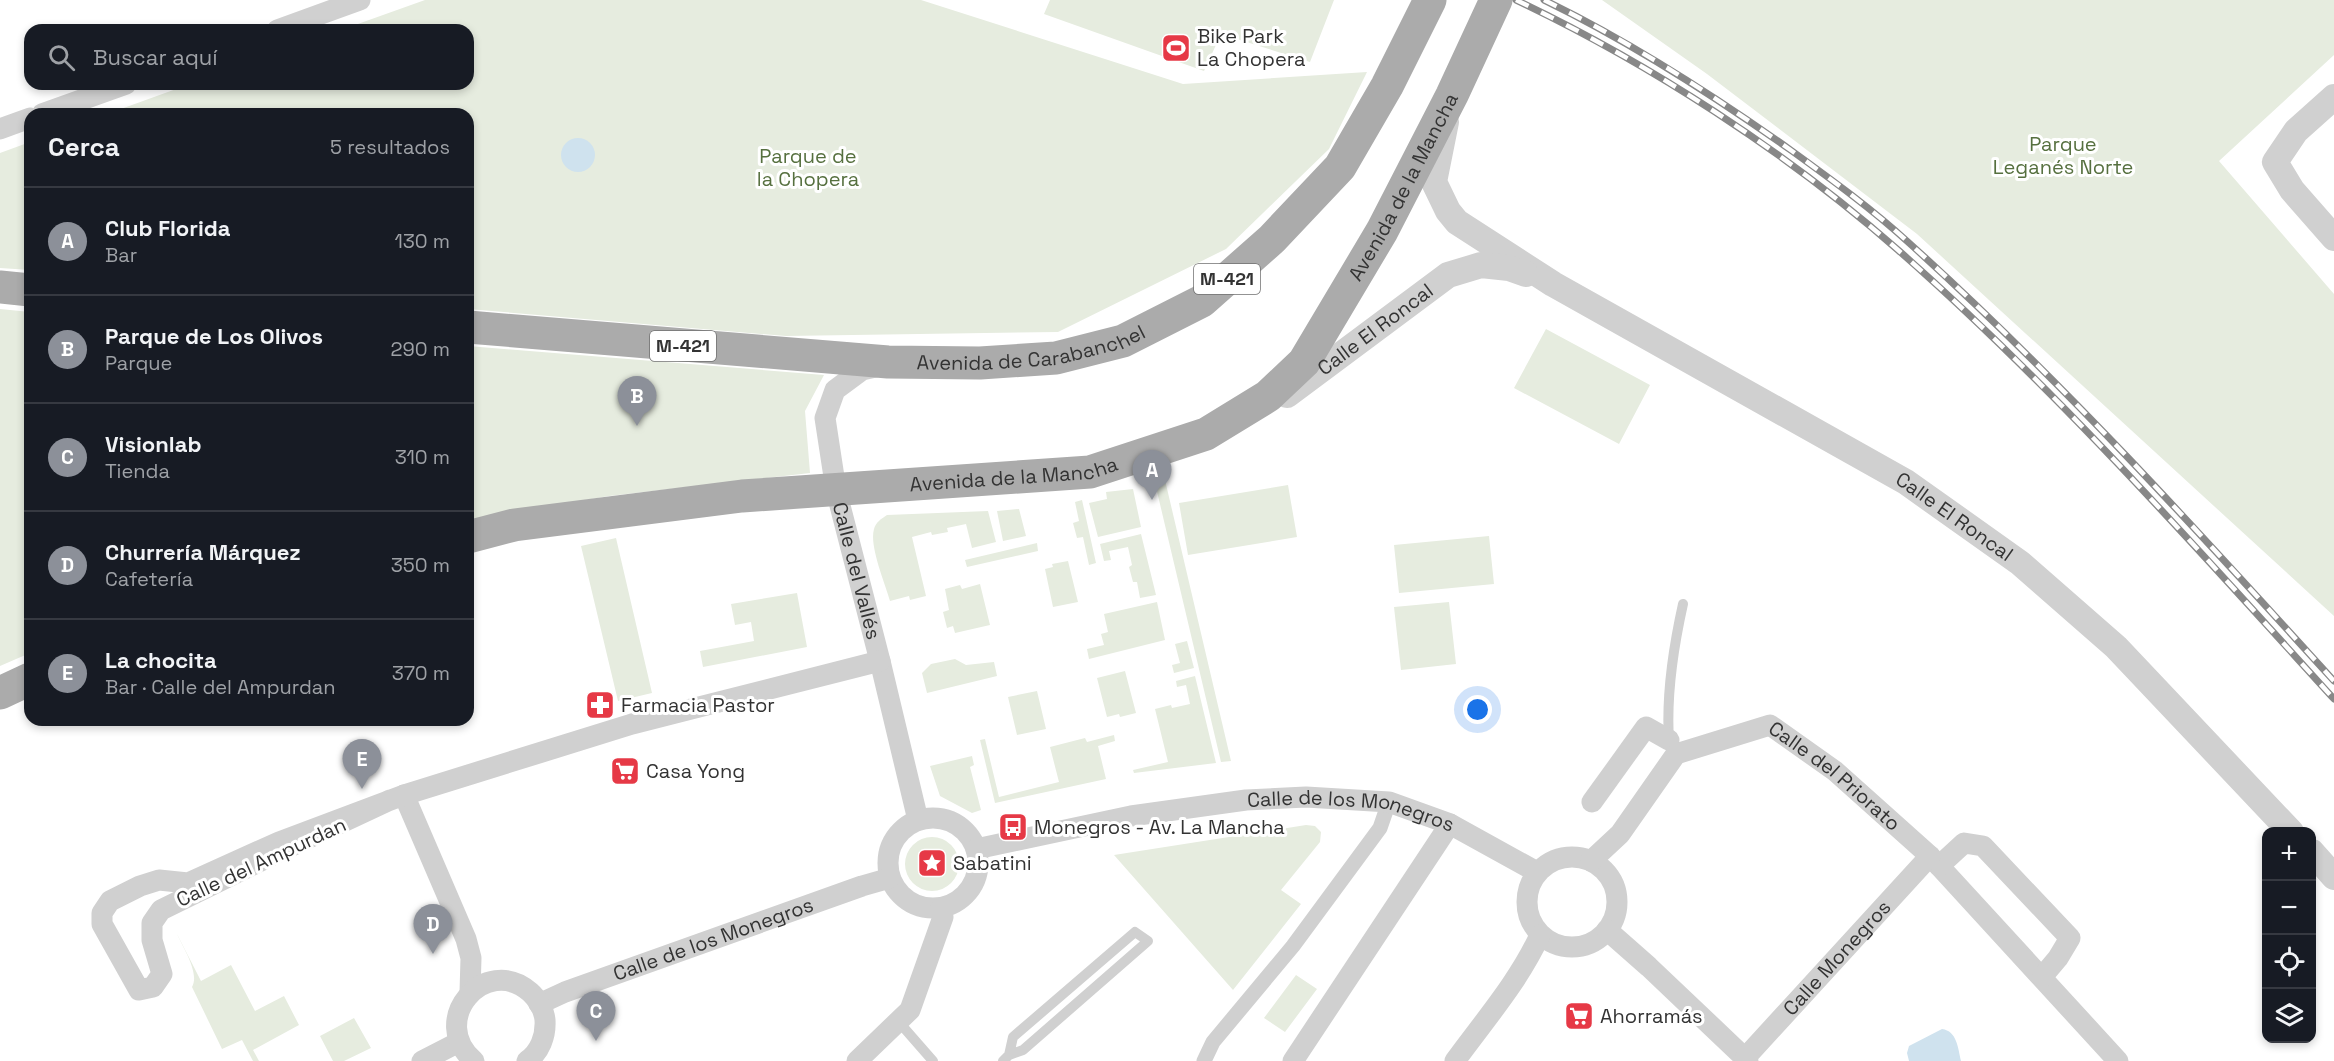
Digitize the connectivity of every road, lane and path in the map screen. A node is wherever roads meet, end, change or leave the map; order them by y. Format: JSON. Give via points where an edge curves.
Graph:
{"nodes":[{"id":1,"x":360,"y":0,"type":"edge"},
{"id":2,"x":1430,"y":0,"type":"edge"},
{"id":3,"x":1496,"y":0,"type":"edge"},
{"id":4,"x":293,"y":24,"type":"edge"},
{"id":5,"x":109,"y":90,"type":"edge"},
{"id":6,"x":1452,"y":95,"type":"junction"},
{"id":7,"x":2334,"y":97,"type":"edge"},
{"id":8,"x":59,"y":108,"type":"edge"},
{"id":9,"x":24,"y":120,"type":"edge"},
{"id":10,"x":0,"y":129,"type":"edge"},
{"id":11,"x":2334,"y":238,"type":"edge"},
{"id":12,"x":1553,"y":284,"type":"junction"},
{"id":13,"x":0,"y":287,"type":"edge"},
{"id":14,"x":24,"y":289,"type":"edge"},
{"id":15,"x":474,"y":328,"type":"edge"},
{"id":16,"x":898,"y":362,"type":"junction"},
{"id":17,"x":1206,"y":435,"type":"junction"},
{"id":18,"x":836,"y":490,"type":"junction"},
{"id":19,"x":474,"y":535,"type":"edge"},
{"id":20,"x":1683,"y":604,"type":"dead end"},
{"id":21,"x":880,"y":661,"type":"junction"},
{"id":22,"x":24,"y":682,"type":"edge"},
{"id":23,"x":0,"y":693,"type":"edge"},
{"id":24,"x":1672,"y":747,"type":"junction"},
{"id":25,"x":397,"y":798,"type":"junction"},
{"id":26,"x":1389,"y":802,"type":"junction"},
{"id":27,"x":1592,"y":802,"type":"dead end"},
{"id":28,"x":918,"y":820,"type":"junction"},
{"id":29,"x":1450,"y":824,"type":"junction"},
{"id":30,"x":2287,"y":827,"type":"edge"},
{"id":31,"x":976,"y":849,"type":"junction"},
{"id":32,"x":2316,"y":857,"type":"edge"},
{"id":33,"x":1591,"y":861,"type":"junction"},
{"id":34,"x":1935,"y":861,"type":"junction"},
{"id":35,"x":1537,"y":872,"type":"junction"},
{"id":36,"x":2334,"y":877,"type":"edge"},
{"id":37,"x":890,"y":878,"type":"junction"},
{"id":38,"x":941,"y":908,"type":"junction"},
{"id":39,"x":1608,"y":930,"type":"junction"},
{"id":40,"x":1540,"y":935,"type":"junction"},
{"id":41,"x":2042,"y":977,"type":"junction"},
{"id":42,"x":470,"y":993,"type":"junction"},
{"id":43,"x":540,"y":1004,"type":"junction"},
{"id":44,"x":898,"y":1021,"type":"junction"},
{"id":45,"x":459,"y":1042,"type":"junction"},
{"id":46,"x":1006,"y":1058,"type":"edge"},
{"id":47,"x":1746,"y":1059,"type":"edge"},
{"id":48,"x":422,"y":1061,"type":"edge"},
{"id":49,"x":474,"y":1061,"type":"edge"},
{"id":50,"x":527,"y":1061,"type":"edge"},
{"id":51,"x":857,"y":1061,"type":"edge"},
{"id":52,"x":933,"y":1061,"type":"edge"},
{"id":53,"x":1204,"y":1061,"type":"edge"},
{"id":54,"x":1293,"y":1061,"type":"edge"},
{"id":55,"x":1455,"y":1061,"type":"edge"},
{"id":56,"x":2118,"y":1061,"type":"edge"}],
"edges":[{"from":1,"to":4,"type":"street"},
{"from":2,"to":16,"type":"main road","name":"Avenida de Carabanchel","number":"M-421","via":[[1340,167],[1272,239],[1202,301],[1123,341],[1056,358],[980,363]]},
{"from":3,"to":6,"type":"main road","name":"Avenida de la Mancha"},
{"from":5,"to":8,"type":"street"},
{"from":6,"to":12,"type":"street","name":"Calle El Roncal","via":[[1434,182],[1448,211],[1457,222]]},
{"from":6,"to":17,"type":"main road","name":"Avenida de la Mancha","via":[[1382,231],[1304,362],[1268,396]]},
{"from":7,"to":11,"type":"street","via":[[2296,131],[2275,162],[2292,190]]},
{"from":9,"to":10,"type":"street"},
{"from":12,"to":17,"type":"street","name":"Calle El Roncal","via":[[1509,267],[1481,265],[1448,275],[1272,406]]},
{"from":12,"to":30,"type":"street","name":"Calle El Roncal","via":[[1906,482],[2020,563],[2116,647]]},
{"from":13,"to":14,"type":"main road"},
{"from":15,"to":16,"type":"main road","name":"Avenida de Carabanchel","number":"M-421"},
{"from":16,"to":18,"type":"street","name":"Calle del Vallés","via":[[862,370],[835,390],[825,418]]},
{"from":17,"to":18,"type":"main road","name":"Avenida de la Mancha","via":[[1090,472]]},
{"from":18,"to":19,"type":"main road","name":"Avenida de la Mancha","via":[[742,496],[514,525]]},
{"from":18,"to":21,"type":"street","name":"Calle del Vallés"},
{"from":20,"to":24,"type":"lane","via":[[1674,649]]},
{"from":21,"to":25,"type":"street","name":"Calle del Ampurdan","via":[[632,724]]},
{"from":21,"to":28,"type":"street","name":"Calle del Vallés"},
{"from":22,"to":23,"type":"main road"},
{"from":24,"to":27,"type":"street","via":[[1646,727]]},
{"from":24,"to":33,"type":"street","via":[[1620,834]]},
{"from":24,"to":34,"type":"street","name":"Calle del Priorato","via":[[1770,725],[1835,771]]},
{"from":25,"to":25,"type":"street","name":"Calle del Ampurdan","via":[[279,842],[188,884],[159,880],[110,901],[102,913],[102,924],[139,990],[153,987],[162,974],[152,940],[152,923],[161,910]]},
{"from":25,"to":42,"type":"street","via":[[466,939],[471,958]]},
{"from":26,"to":29,"type":"street","name":"Calle de los Monegros"},
{"from":26,"to":31,"type":"street","name":"Calle de los Monegros","via":[[1306,797],[1246,800],[1131,816]]},
{"from":26,"to":53,"type":"street","via":[[1380,828],[1293,946],[1213,1042]]},
{"from":28,"to":31,"type":"street","via":[[932,818],[952,823],[969,836]]},
{"from":28,"to":37,"type":"street","via":[[903,829],[892,843],[887,861]]},
{"from":29,"to":35,"type":"street","name":"Calle de los Monegros"},
{"from":29,"to":54,"type":"street"},
{"from":31,"to":38,"type":"street","via":[[978,864],[972,886],[956,903]]},
{"from":32,"to":36,"type":"street"},
{"from":33,"to":35,"type":"street","via":[[1562,858]]},
{"from":33,"to":39,"type":"street","via":[[1604,871],[1614,887],[1617,909]]},
{"from":34,"to":41,"type":"street","name":"Calle del Priorato"},
{"from":34,"to":41,"type":"street","via":[[1964,843],[1983,846],[2070,939]]},
{"from":34,"to":47,"type":"street","name":"Calle Monegros"},
{"from":35,"to":40,"type":"street","via":[[1526,904]]},
{"from":37,"to":38,"type":"street","via":[[897,892],[910,903]]},
{"from":37,"to":43,"type":"street","name":"Calle de los Monegros"},
{"from":38,"to":44,"type":"street","via":[[943,917],[910,1010]]},
{"from":39,"to":40,"type":"street","via":[[1597,940],[1568,948]]},
{"from":39,"to":47,"type":"street"},
{"from":40,"to":55,"type":"street","via":[[1520,971]]},
{"from":41,"to":56,"type":"street","name":"Calle del Priorato"},
{"from":42,"to":43,"type":"street","via":[[480,986],[502,981],[524,987]]},
{"from":42,"to":45,"type":"street","via":[[456,1021]]},
{"from":43,"to":50,"type":"street","via":[[545,1032],[540,1046]]},
{"from":44,"to":51,"type":"street"},
{"from":44,"to":52,"type":"lane"},
{"from":45,"to":48,"type":"street"},
{"from":45,"to":49,"type":"street"},
{"from":46,"to":46,"type":"lane","via":[[1013,1037],[1135,932],[1148,941],[1023,1050]]}]}
